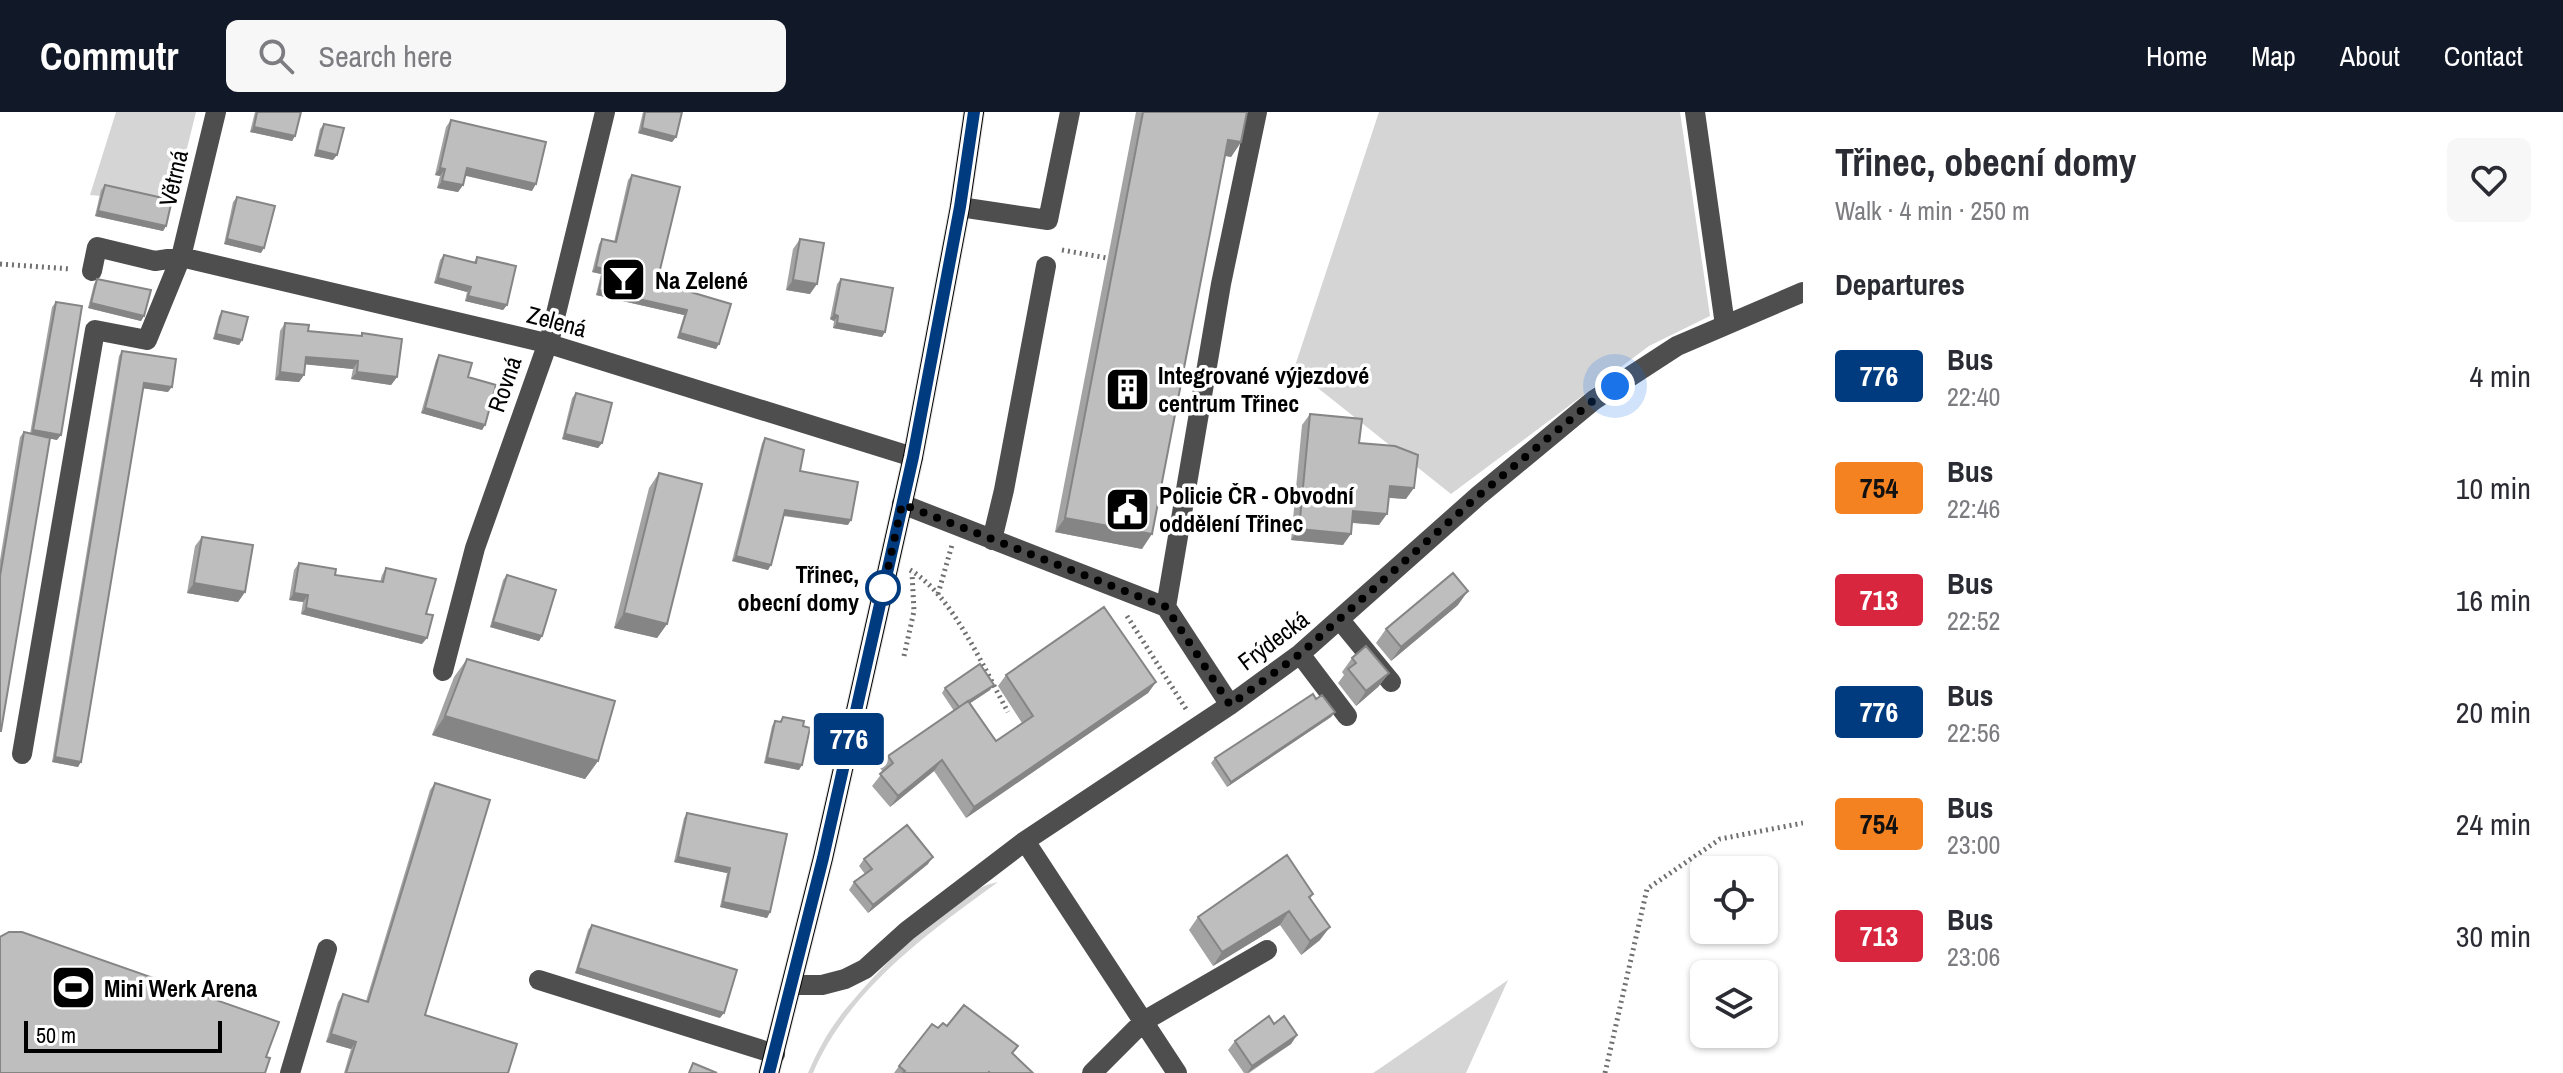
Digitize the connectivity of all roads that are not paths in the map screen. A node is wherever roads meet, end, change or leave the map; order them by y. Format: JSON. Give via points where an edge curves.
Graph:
{"nodes":[{"id":1,"x":216,"y":112,"type":"edge"},
{"id":2,"x":605,"y":112,"type":"edge"},
{"id":3,"x":974,"y":112,"type":"edge"},
{"id":4,"x":1070,"y":112,"type":"edge"},
{"id":5,"x":1257,"y":112,"type":"edge"},
{"id":6,"x":1695,"y":112,"type":"edge"},
{"id":7,"x":960,"y":207,"type":"junction"},
{"id":8,"x":181,"y":257,"type":"junction"},
{"id":9,"x":1046,"y":266,"type":"road end"},
{"id":10,"x":92,"y":271,"type":"road end"},
{"id":11,"x":1803,"y":292,"type":"edge"},
{"id":12,"x":1725,"y":325,"type":"junction"},
{"id":13,"x":546,"y":343,"type":"junction"},
{"id":14,"x":913,"y":457,"type":"junction"},
{"id":15,"x":902,"y":504,"type":"junction"},
{"id":16,"x":992,"y":540,"type":"junction"},
{"id":17,"x":1166,"y":607,"type":"junction"},
{"id":18,"x":1340,"y":620,"type":"junction"},
{"id":19,"x":1300,"y":654,"type":"junction"},
{"id":20,"x":443,"y":671,"type":"dead end"},
{"id":21,"x":1391,"y":682,"type":"edge"},
{"id":22,"x":1230,"y":705,"type":"junction"},
{"id":23,"x":1347,"y":716,"type":"dead end"},
{"id":24,"x":22,"y":754,"type":"dead end"},
{"id":25,"x":1025,"y":841,"type":"junction"},
{"id":26,"x":327,"y":949,"type":"dead end"},
{"id":27,"x":1267,"y":950,"type":"dead end"},
{"id":28,"x":539,"y":980,"type":"dead end"},
{"id":29,"x":792,"y":985,"type":"junction"},
{"id":30,"x":1144,"y":1021,"type":"junction"},
{"id":31,"x":772,"y":1064,"type":"edge"},
{"id":32,"x":290,"y":1073,"type":"edge"},
{"id":33,"x":1092,"y":1073,"type":"edge"},
{"id":34,"x":1177,"y":1073,"type":"edge"}],
"edges":[{"from":1,"to":8,"type":"street","name":"Větrná"},
{"from":2,"to":13,"type":"street","name":"Rovná"},
{"from":3,"to":7,"type":"main road"},
{"from":4,"to":7,"type":"street","via":[[1048,220]]},
{"from":5,"to":17,"type":"street","via":[[1221,284]]},
{"from":6,"to":12,"type":"street"},
{"from":7,"to":14,"type":"main road"},
{"from":8,"to":10,"type":"street","name":"Zelená","via":[[155,261],[97,247]]},
{"from":8,"to":13,"type":"street","name":"Zelená"},
{"from":8,"to":24,"type":"street","name":"Větrná","via":[[147,340],[95,330]]},
{"from":9,"to":16,"type":"street"},
{"from":11,"to":12,"type":"street","name":"Frýdecká"},
{"from":12,"to":18,"type":"street","name":"Frýdecká","via":[[1677,346],[1594,400]]},
{"from":13,"to":14,"type":"street","name":"Zelená"},
{"from":13,"to":20,"type":"street","name":"Rovná","via":[[475,548]]},
{"from":14,"to":15,"type":"main road"},
{"from":15,"to":16,"type":"street"},
{"from":15,"to":29,"type":"main road"},
{"from":16,"to":17,"type":"street"},
{"from":17,"to":22,"type":"street"},
{"from":18,"to":19,"type":"street","name":"Frýdecká"},
{"from":18,"to":21,"type":"street"},
{"from":19,"to":22,"type":"street","name":"Frýdecká"},
{"from":19,"to":23,"type":"street"},
{"from":22,"to":25,"type":"street","name":"Frýdecká"},
{"from":25,"to":29,"type":"street","name":"Frýdecká","via":[[865,969],[822,985]]},
{"from":25,"to":30,"type":"street"},
{"from":26,"to":32,"type":"street"},
{"from":27,"to":30,"type":"street"},
{"from":28,"to":31,"type":"street"},
{"from":29,"to":31,"type":"main road"},
{"from":30,"to":33,"type":"street"},
{"from":30,"to":34,"type":"street"}]}
